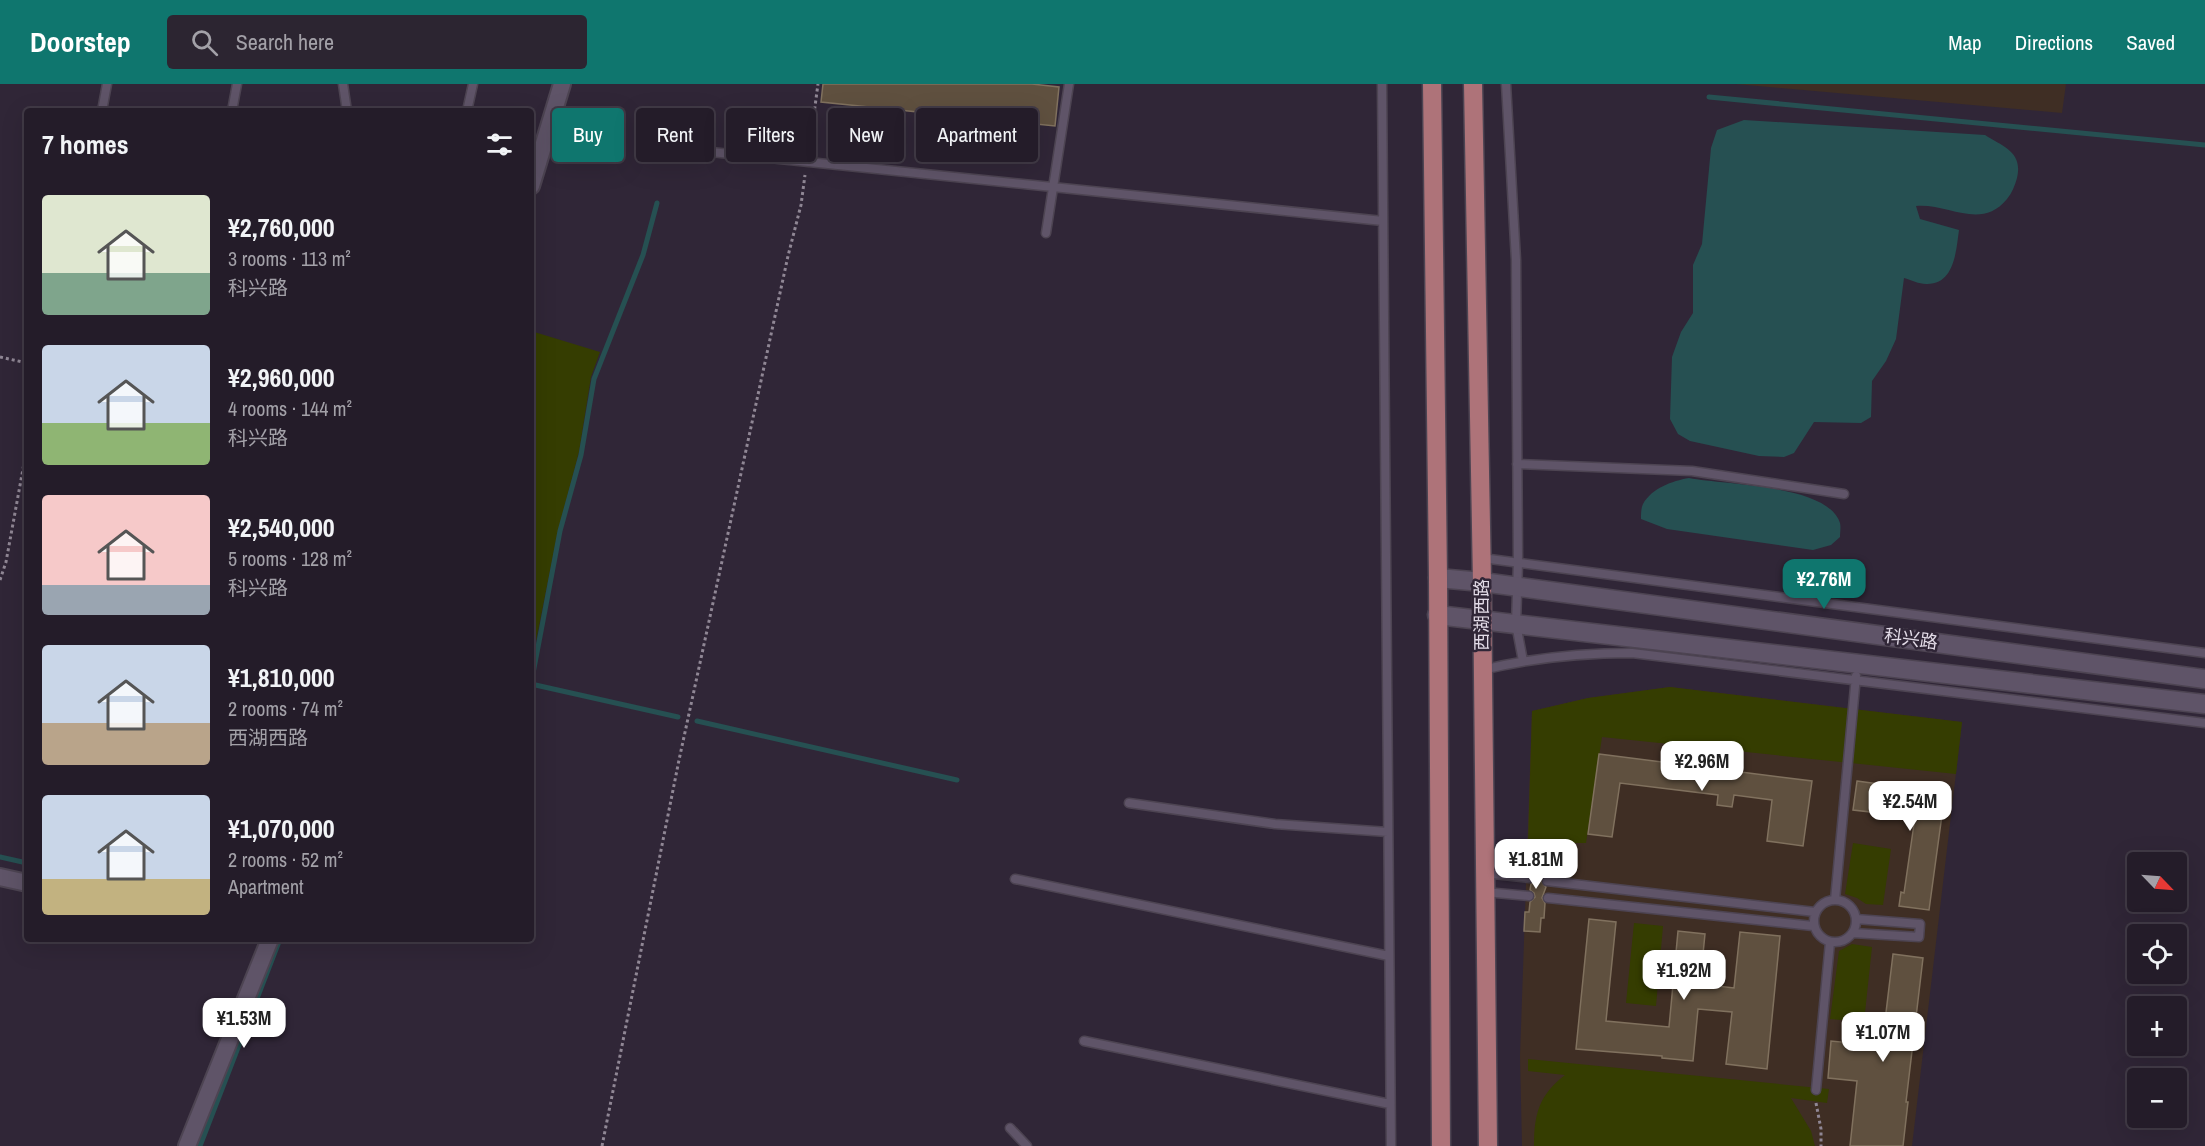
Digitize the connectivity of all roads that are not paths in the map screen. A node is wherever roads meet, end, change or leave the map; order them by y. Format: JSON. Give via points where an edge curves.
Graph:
{"nodes":[{"id":1,"x":106,"y":84,"type":"edge"},
{"id":2,"x":237,"y":84,"type":"edge"},
{"id":3,"x":343,"y":84,"type":"edge"},
{"id":4,"x":473,"y":84,"type":"edge"},
{"id":5,"x":562,"y":84,"type":"edge"},
{"id":6,"x":1069,"y":84,"type":"edge"},
{"id":7,"x":1382,"y":84,"type":"edge"},
{"id":8,"x":1432,"y":84,"type":"edge"},
{"id":9,"x":1473,"y":84,"type":"edge"},
{"id":10,"x":1506,"y":84,"type":"edge"},
{"id":11,"x":102,"y":108,"type":"edge"},
{"id":12,"x":233,"y":108,"type":"edge"},
{"id":13,"x":347,"y":108,"type":"edge"},
{"id":14,"x":468,"y":108,"type":"edge"},
{"id":15,"x":714,"y":152,"type":"edge"},
{"id":16,"x":534,"y":176,"type":"edge"},
{"id":17,"x":1053,"y":187,"type":"junction"},
{"id":18,"x":1383,"y":221,"type":"junction"},
{"id":19,"x":1046,"y":233,"type":"dead end"},
{"id":20,"x":1517,"y":464,"type":"junction"},
{"id":21,"x":1844,"y":494,"type":"dead end"},
{"id":22,"x":1482,"y":558,"type":"junction"},
{"id":23,"x":1518,"y":562,"type":"junction"},
{"id":24,"x":1438,"y":578,"type":"junction"},
{"id":25,"x":1482,"y":582,"type":"junction"},
{"id":26,"x":1517,"y":587,"type":"junction"},
{"id":27,"x":1437,"y":615,"type":"junction"},
{"id":28,"x":1481,"y":620,"type":"junction"},
{"id":29,"x":1516,"y":624,"type":"junction"},
{"id":30,"x":2205,"y":654,"type":"edge"},
{"id":31,"x":1523,"y":661,"type":"junction"},
{"id":32,"x":1482,"y":670,"type":"junction"},
{"id":33,"x":1856,"y":672,"type":"junction"},
{"id":34,"x":2205,"y":679,"type":"edge"},
{"id":35,"x":2205,"y":704,"type":"edge"},
{"id":36,"x":2205,"y":723,"type":"edge"},
{"id":37,"x":1129,"y":803,"type":"dead end"},
{"id":38,"x":1388,"y":832,"type":"junction"},
{"id":39,"x":0,"y":877,"type":"edge"},
{"id":40,"x":1530,"y":878,"type":"dead end"},
{"id":41,"x":1015,"y":879,"type":"dead end"},
{"id":42,"x":1547,"y":880,"type":"dead end"},
{"id":43,"x":24,"y":882,"type":"edge"},
{"id":44,"x":1484,"y":882,"type":"junction"},
{"id":45,"x":1529,"y":896,"type":"dead end"},
{"id":46,"x":1548,"y":898,"type":"dead end"},
{"id":47,"x":1835,"y":900,"type":"junction"},
{"id":48,"x":1815,"y":912,"type":"junction"},
{"id":49,"x":1856,"y":919,"type":"junction"},
{"id":50,"x":1814,"y":926,"type":"junction"},
{"id":51,"x":1853,"y":933,"type":"junction"},
{"id":52,"x":269,"y":942,"type":"edge"},
{"id":53,"x":1830,"y":942,"type":"junction"},
{"id":54,"x":1389,"y":956,"type":"junction"},
{"id":55,"x":1084,"y":1041,"type":"dead end"},
{"id":56,"x":1816,"y":1090,"type":"road end"},
{"id":57,"x":1390,"y":1104,"type":"junction"},
{"id":58,"x":1010,"y":1128,"type":"dead end"},
{"id":59,"x":187,"y":1146,"type":"edge"},
{"id":60,"x":1027,"y":1146,"type":"edge"},
{"id":61,"x":1391,"y":1146,"type":"edge"},
{"id":62,"x":1441,"y":1146,"type":"edge"},
{"id":63,"x":1488,"y":1146,"type":"edge"}],
"edges":[{"from":1,"to":11,"type":"lane"},
{"from":2,"to":12,"type":"lane"},
{"from":3,"to":13,"type":"lane"},
{"from":4,"to":14,"type":"lane"},
{"from":5,"to":16,"type":"street"},
{"from":6,"to":17,"type":"lane"},
{"from":7,"to":18,"type":"lane"},
{"from":8,"to":24,"type":"main road"},
{"from":9,"to":22,"type":"main road","name":"西湖西路"},
{"from":10,"to":20,"type":"lane","via":[[1516,260]]},
{"from":15,"to":17,"type":"lane"},
{"from":17,"to":18,"type":"lane"},
{"from":17,"to":19,"type":"lane"},
{"from":18,"to":38,"type":"lane"},
{"from":20,"to":21,"type":"lane","via":[[1692,471]]},
{"from":20,"to":23,"type":"lane"},
{"from":22,"to":23,"type":"lane"},
{"from":22,"to":25,"type":"main road","name":"西湖西路"},
{"from":23,"to":26,"type":"lane"},
{"from":23,"to":30,"type":"lane"},
{"from":24,"to":25,"type":"main road","name":"科兴路"},
{"from":24,"to":27,"type":"main road"},
{"from":25,"to":26,"type":"main road","name":"科兴路"},
{"from":25,"to":28,"type":"main road","name":"西湖西路"},
{"from":26,"to":29,"type":"lane"},
{"from":26,"to":34,"type":"main road","name":"科兴路"},
{"from":27,"to":28,"type":"main road","name":"科兴路"},
{"from":27,"to":62,"type":"main road"},
{"from":28,"to":29,"type":"main road","name":"科兴路"},
{"from":28,"to":32,"type":"main road","name":"西湖西路"},
{"from":29,"to":31,"type":"lane"},
{"from":29,"to":33,"type":"main road","name":"科兴路"},
{"from":31,"to":32,"type":"lane"},
{"from":31,"to":33,"type":"lane","via":[[1632,653]]},
{"from":32,"to":44,"type":"main road","name":"西湖西路"},
{"from":33,"to":35,"type":"main road","name":"科兴路"},
{"from":33,"to":36,"type":"lane"},
{"from":33,"to":47,"type":"lane"},
{"from":37,"to":38,"type":"lane","via":[[1275,824]]},
{"from":38,"to":54,"type":"lane"},
{"from":39,"to":43,"type":"street"},
{"from":40,"to":44,"type":"lane"},
{"from":41,"to":54,"type":"lane"},
{"from":42,"to":48,"type":"lane"},
{"from":44,"to":45,"type":"lane"},
{"from":44,"to":63,"type":"main road","name":"西湖西路"},
{"from":46,"to":50,"type":"lane"},
{"from":47,"to":48,"type":"lane","via":[[1825,902]]},
{"from":47,"to":49,"type":"lane","via":[[1850,906]]},
{"from":48,"to":50,"type":"lane"},
{"from":49,"to":51,"type":"lane"},
{"from":49,"to":51,"type":"lane","via":[[1920,924],[1919,937]]},
{"from":50,"to":53,"type":"lane","via":[[1821,938]]},
{"from":51,"to":53,"type":"lane","via":[[1842,941]]},
{"from":52,"to":59,"type":"street"},
{"from":53,"to":56,"type":"lane"},
{"from":54,"to":57,"type":"lane"},
{"from":55,"to":57,"type":"lane"},
{"from":57,"to":61,"type":"lane"},
{"from":58,"to":60,"type":"lane"}]}
